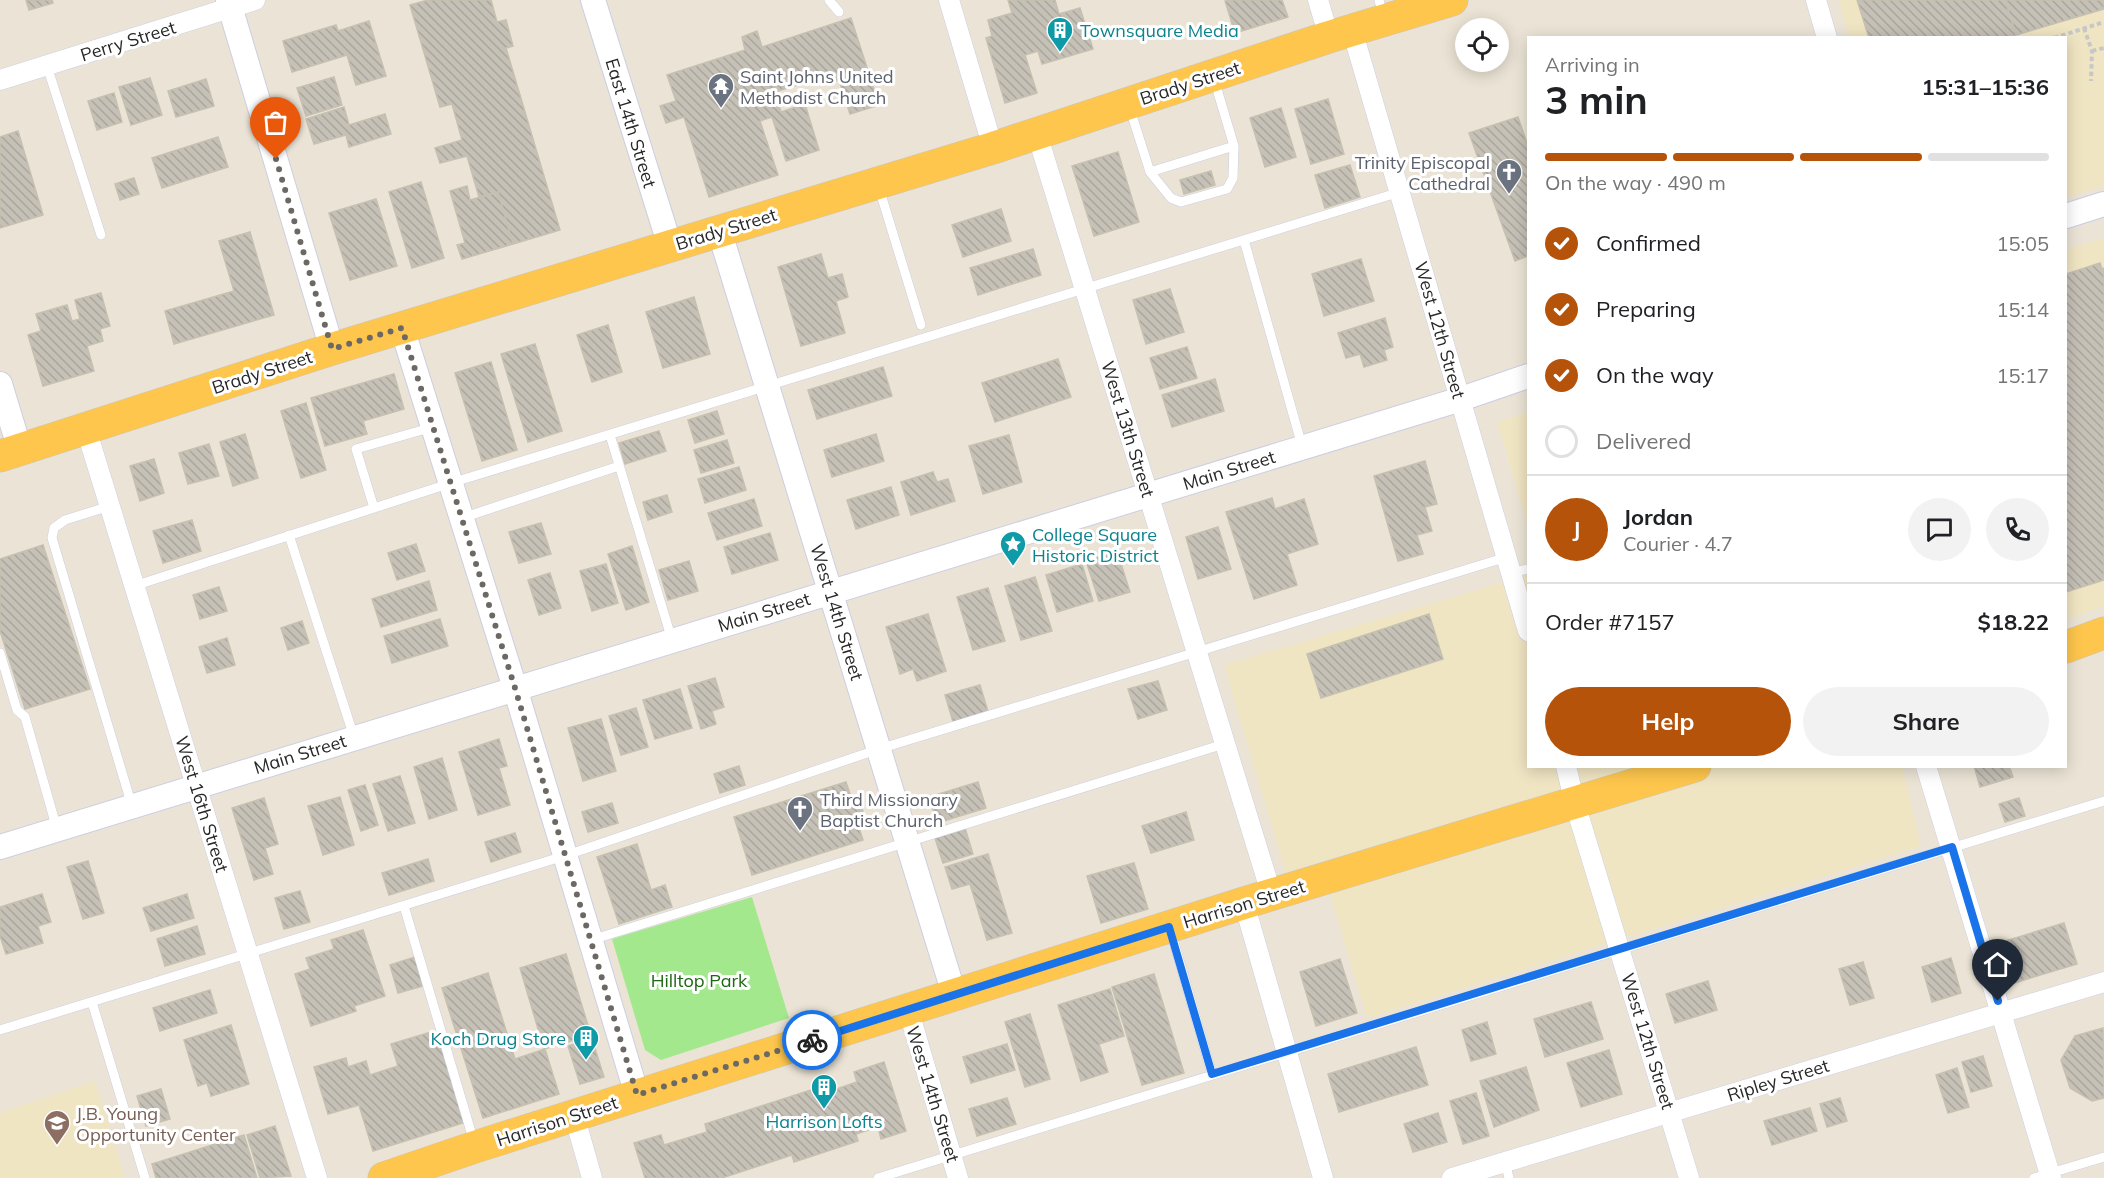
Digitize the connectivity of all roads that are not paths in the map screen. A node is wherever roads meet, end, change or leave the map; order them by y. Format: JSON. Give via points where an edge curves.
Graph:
{"nodes":[{"id":1,"x":255,"y":0,"type":"edge"},
{"id":2,"x":594,"y":0,"type":"edge"},
{"id":3,"x":830,"y":0,"type":"edge"},
{"id":4,"x":949,"y":0,"type":"edge"},
{"id":5,"x":1318,"y":0,"type":"edge"},
{"id":6,"x":1452,"y":0,"type":"edge"},
{"id":7,"x":1816,"y":0,"type":"edge"},
{"id":8,"x":229,"y":4,"type":"edge"},
{"id":9,"x":1382,"y":10,"type":"edge"},
{"id":10,"x":839,"y":12,"type":"dead end"},
{"id":11,"x":1341,"y":34,"type":"junction"},
{"id":12,"x":1826,"y":36,"type":"edge"},
{"id":13,"x":47,"y":66,"type":"junction"},
{"id":14,"x":1213,"y":76,"type":"junction"},
{"id":15,"x":0,"y":80,"type":"edge"},
{"id":16,"x":1129,"y":104,"type":"junction"},
{"id":17,"x":1037,"y":134,"type":"junction"},
{"id":18,"x":1234,"y":146,"type":"junction"},
{"id":19,"x":993,"y":148,"type":"junction"},
{"id":20,"x":1150,"y":171,"type":"junction"},
{"id":21,"x":878,"y":183,"type":"junction"},
{"id":22,"x":1400,"y":192,"type":"junction"},
{"id":23,"x":2104,"y":204,"type":"edge"},
{"id":24,"x":2067,"y":216,"type":"edge"},
{"id":25,"x":720,"y":230,"type":"junction"},
{"id":26,"x":101,"y":235,"type":"dead end"},
{"id":27,"x":1244,"y":240,"type":"junction"},
{"id":28,"x":670,"y":246,"type":"junction"},
{"id":29,"x":1085,"y":289,"type":"junction"},
{"id":30,"x":921,"y":325,"type":"dead end"},
{"id":31,"x":402,"y":328,"type":"junction"},
{"id":32,"x":332,"y":349,"type":"junction"},
{"id":33,"x":1527,"y":376,"type":"edge"},
{"id":34,"x":0,"y":384,"type":"edge"},
{"id":35,"x":767,"y":386,"type":"junction"},
{"id":36,"x":1461,"y":399,"type":"junction"},
{"id":37,"x":433,"y":427,"type":"junction"},
{"id":38,"x":86,"y":429,"type":"junction"},
{"id":39,"x":610,"y":435,"type":"junction"},
{"id":40,"x":1302,"y":447,"type":"junction"},
{"id":41,"x":10,"y":453,"type":"edge"},
{"id":42,"x":619,"y":466,"type":"junction"},
{"id":43,"x":450,"y":483,"type":"junction"},
{"id":44,"x":1148,"y":495,"type":"junction"},
{"id":45,"x":110,"y":506,"type":"junction"},
{"id":46,"x":374,"y":508,"type":"junction"},
{"id":47,"x":462,"y":518,"type":"junction"},
{"id":48,"x":289,"y":535,"type":"junction"},
{"id":49,"x":1516,"y":566,"type":"edge"},
{"id":50,"x":134,"y":586,"type":"junction"},
{"id":51,"x":831,"y":591,"type":"junction"},
{"id":52,"x":1527,"y":626,"type":"edge"},
{"id":53,"x":2104,"y":633,"type":"edge"},
{"id":54,"x":672,"y":640,"type":"junction"},
{"id":55,"x":2067,"y":647,"type":"edge"},
{"id":56,"x":1197,"y":652,"type":"junction"},
{"id":57,"x":0,"y":654,"type":"edge"},
{"id":58,"x":515,"y":688,"type":"junction"},
{"id":59,"x":354,"y":737,"type":"junction"},
{"id":60,"x":1224,"y":744,"type":"junction"},
{"id":61,"x":879,"y":749,"type":"junction"},
{"id":62,"x":1566,"y":768,"type":"edge"},
{"id":63,"x":1689,"y":768,"type":"edge"},
{"id":64,"x":1927,"y":768,"type":"edge"},
{"id":65,"x":197,"y":786,"type":"junction"},
{"id":66,"x":2104,"y":801,"type":"edge"},
{"id":67,"x":1575,"y":804,"type":"junction"},
{"id":68,"x":132,"y":806,"type":"junction"},
{"id":69,"x":57,"y":829,"type":"junction"},
{"id":70,"x":908,"y":842,"type":"junction"},
{"id":71,"x":1952,"y":847,"type":"junction"},
{"id":72,"x":0,"y":848,"type":"edge"},
{"id":73,"x":564,"y":856,"type":"junction"},
{"id":74,"x":1258,"y":900,"type":"junction"},
{"id":75,"x":404,"y":906,"type":"junction"},
{"id":76,"x":1169,"y":927,"type":"junction"},
{"id":77,"x":591,"y":940,"type":"junction"},
{"id":78,"x":1620,"y":950,"type":"junction"},
{"id":79,"x":247,"y":954,"type":"junction"},
{"id":80,"x":2104,"y":982,"type":"edge"},
{"id":81,"x":954,"y":994,"type":"junction"},
{"id":82,"x":92,"y":1002,"type":"junction"},
{"id":83,"x":908,"y":1009,"type":"junction"},
{"id":84,"x":2002,"y":1013,"type":"junction"},
{"id":85,"x":0,"y":1030,"type":"edge"},
{"id":86,"x":1286,"y":1051,"type":"junction"},
{"id":87,"x":1212,"y":1074,"type":"junction"},
{"id":88,"x":637,"y":1095,"type":"junction"},
{"id":89,"x":1669,"y":1112,"type":"junction"},
{"id":90,"x":574,"y":1116,"type":"junction"},
{"id":91,"x":475,"y":1147,"type":"junction"},
{"id":92,"x":951,"y":1155,"type":"junction"},
{"id":93,"x":2104,"y":1157,"type":"edge"},
{"id":94,"x":1507,"y":1170,"type":"edge"},
{"id":95,"x":2045,"y":1176,"type":"edge"},
{"id":96,"x":145,"y":1178,"type":"edge"},
{"id":97,"x":317,"y":1178,"type":"edge"},
{"id":98,"x":384,"y":1178,"type":"edge"},
{"id":99,"x":592,"y":1178,"type":"edge"},
{"id":100,"x":878,"y":1178,"type":"edge"},
{"id":101,"x":958,"y":1178,"type":"edge"},
{"id":102,"x":1323,"y":1178,"type":"edge"},
{"id":103,"x":1452,"y":1178,"type":"edge"},
{"id":104,"x":1689,"y":1178,"type":"edge"}],
"edges":[{"from":1,"to":8,"type":"street","name":"Perry Street"},
{"from":2,"to":28,"type":"street","name":"East 14th Street"},
{"from":3,"to":10,"type":"lane"},
{"from":4,"to":19,"type":"street"},
{"from":5,"to":11,"type":"street","name":"West 12th Street"},
{"from":6,"to":9,"type":"highway","name":"Brady Street"},
{"from":7,"to":12,"type":"street"},
{"from":8,"to":13,"type":"street","name":"Perry Street"},
{"from":8,"to":32,"type":"street"},
{"from":9,"to":11,"type":"highway","name":"Brady Street"},
{"from":11,"to":14,"type":"highway","name":"Brady Street"},
{"from":11,"to":22,"type":"street","name":"West 12th Street"},
{"from":13,"to":15,"type":"street","name":"Perry Street"},
{"from":13,"to":26,"type":"lane"},
{"from":14,"to":16,"type":"highway","name":"Brady Street"},
{"from":14,"to":18,"type":"lane"},
{"from":16,"to":17,"type":"highway","name":"Brady Street"},
{"from":16,"to":20,"type":"lane"},
{"from":17,"to":19,"type":"highway","name":"Brady Street"},
{"from":17,"to":29,"type":"street","name":"West 13th Street"},
{"from":18,"to":20,"type":"lane"},
{"from":18,"to":20,"type":"lane","via":[[1233,178],[1227,189],[1181,202],[1171,198]]},
{"from":19,"to":21,"type":"highway","name":"Brady Street"},
{"from":21,"to":25,"type":"highway","name":"Brady Street"},
{"from":21,"to":30,"type":"lane"},
{"from":22,"to":27,"type":"lane"},
{"from":22,"to":36,"type":"street","name":"West 12th Street"},
{"from":23,"to":24,"type":"street"},
{"from":25,"to":28,"type":"highway","name":"Brady Street"},
{"from":25,"to":35,"type":"street","name":"West 14th Street"},
{"from":27,"to":29,"type":"lane"},
{"from":27,"to":40,"type":"lane"},
{"from":28,"to":31,"type":"highway","name":"Brady Street"},
{"from":29,"to":35,"type":"lane"},
{"from":29,"to":44,"type":"street","name":"West 13th Street"},
{"from":31,"to":32,"type":"highway","name":"Brady Street"},
{"from":31,"to":37,"type":"street"},
{"from":32,"to":38,"type":"highway","name":"Brady Street"},
{"from":33,"to":36,"type":"street","name":"Main Street"},
{"from":34,"to":41,"type":"street"},
{"from":35,"to":39,"type":"lane"},
{"from":35,"to":51,"type":"street","name":"West 14th Street"},
{"from":36,"to":40,"type":"street","name":"Main Street"},
{"from":36,"to":49,"type":"street","name":"West 12th Street"},
{"from":37,"to":43,"type":"street"},
{"from":37,"to":46,"type":"lane","via":[[356,449]]},
{"from":38,"to":41,"type":"highway","name":"Brady Street"},
{"from":38,"to":45,"type":"street","name":"West 16th Street"},
{"from":39,"to":42,"type":"lane"},
{"from":39,"to":43,"type":"lane"},
{"from":40,"to":44,"type":"street","name":"Main Street"},
{"from":42,"to":47,"type":"lane"},
{"from":42,"to":54,"type":"lane"},
{"from":43,"to":46,"type":"lane"},
{"from":43,"to":47,"type":"street"},
{"from":44,"to":51,"type":"street","name":"Main Street"},
{"from":44,"to":56,"type":"street","name":"West 13th Street"},
{"from":45,"to":50,"type":"street","name":"West 16th Street"},
{"from":45,"to":68,"type":"lane","via":[[65,520],[54,528],[52,538]]},
{"from":46,"to":48,"type":"lane"},
{"from":47,"to":58,"type":"street"},
{"from":48,"to":50,"type":"lane"},
{"from":48,"to":59,"type":"lane"},
{"from":49,"to":52,"type":"street","name":"West 12th Street"},
{"from":49,"to":56,"type":"lane"},
{"from":50,"to":65,"type":"street","name":"West 16th Street"},
{"from":51,"to":54,"type":"street","name":"Main Street"},
{"from":51,"to":61,"type":"street","name":"West 14th Street"},
{"from":53,"to":55,"type":"highway"},
{"from":54,"to":58,"type":"street","name":"Main Street"},
{"from":56,"to":60,"type":"street","name":"West 13th Street"},
{"from":56,"to":61,"type":"lane"},
{"from":57,"to":69,"type":"lane","via":[[17,710],[25,717]]},
{"from":58,"to":59,"type":"street","name":"Main Street"},
{"from":58,"to":73,"type":"street"},
{"from":59,"to":65,"type":"street","name":"Main Street"},
{"from":60,"to":70,"type":"lane"},
{"from":60,"to":74,"type":"street","name":"West 13th Street"},
{"from":61,"to":70,"type":"street","name":"West 14th Street"},
{"from":61,"to":73,"type":"lane"},
{"from":62,"to":67,"type":"street","name":"West 12th Street"},
{"from":63,"to":67,"type":"highway","name":"Harrison Street"},
{"from":64,"to":71,"type":"street"},
{"from":65,"to":68,"type":"street","name":"Main Street"},
{"from":65,"to":79,"type":"street","name":"West 16th Street"},
{"from":66,"to":71,"type":"lane"},
{"from":67,"to":74,"type":"highway","name":"Harrison Street"},
{"from":67,"to":78,"type":"street","name":"West 12th Street"},
{"from":68,"to":69,"type":"street","name":"Main Street"},
{"from":69,"to":72,"type":"street","name":"Main Street"},
{"from":70,"to":77,"type":"lane"},
{"from":70,"to":81,"type":"street","name":"West 14th Street"},
{"from":71,"to":78,"type":"lane"},
{"from":71,"to":84,"type":"street"},
{"from":73,"to":75,"type":"lane"},
{"from":73,"to":77,"type":"street"},
{"from":74,"to":76,"type":"highway","name":"Harrison Street"},
{"from":74,"to":86,"type":"street","name":"West 13th Street"},
{"from":75,"to":79,"type":"lane"},
{"from":75,"to":91,"type":"lane"},
{"from":76,"to":81,"type":"highway","name":"Harrison Street"},
{"from":76,"to":87,"type":"lane"},
{"from":77,"to":88,"type":"street"},
{"from":78,"to":86,"type":"lane"},
{"from":78,"to":89,"type":"street","name":"West 12th Street"},
{"from":79,"to":82,"type":"lane"},
{"from":79,"to":97,"type":"street","name":"West 16th Street"},
{"from":80,"to":84,"type":"street","name":"Ripley Street"},
{"from":81,"to":83,"type":"highway","name":"Harrison Street"},
{"from":82,"to":85,"type":"lane"},
{"from":82,"to":96,"type":"lane"},
{"from":83,"to":88,"type":"highway","name":"Harrison Street"},
{"from":83,"to":92,"type":"street","name":"West 14th Street"},
{"from":84,"to":89,"type":"street","name":"Ripley Street"},
{"from":84,"to":95,"type":"street"},
{"from":86,"to":87,"type":"lane"},
{"from":86,"to":102,"type":"street","name":"West 13th Street"},
{"from":87,"to":92,"type":"lane"},
{"from":88,"to":90,"type":"highway","name":"Harrison Street"},
{"from":89,"to":94,"type":"street","name":"Ripley Street"},
{"from":89,"to":104,"type":"street","name":"West 12th Street"},
{"from":90,"to":91,"type":"highway","name":"Harrison Street"},
{"from":90,"to":99,"type":"street"},
{"from":91,"to":98,"type":"highway","name":"Harrison Street"},
{"from":92,"to":100,"type":"lane"},
{"from":92,"to":101,"type":"street","name":"West 14th Street"},
{"from":93,"to":95,"type":"lane"},
{"from":94,"to":103,"type":"street","name":"Ripley Street"}]}
